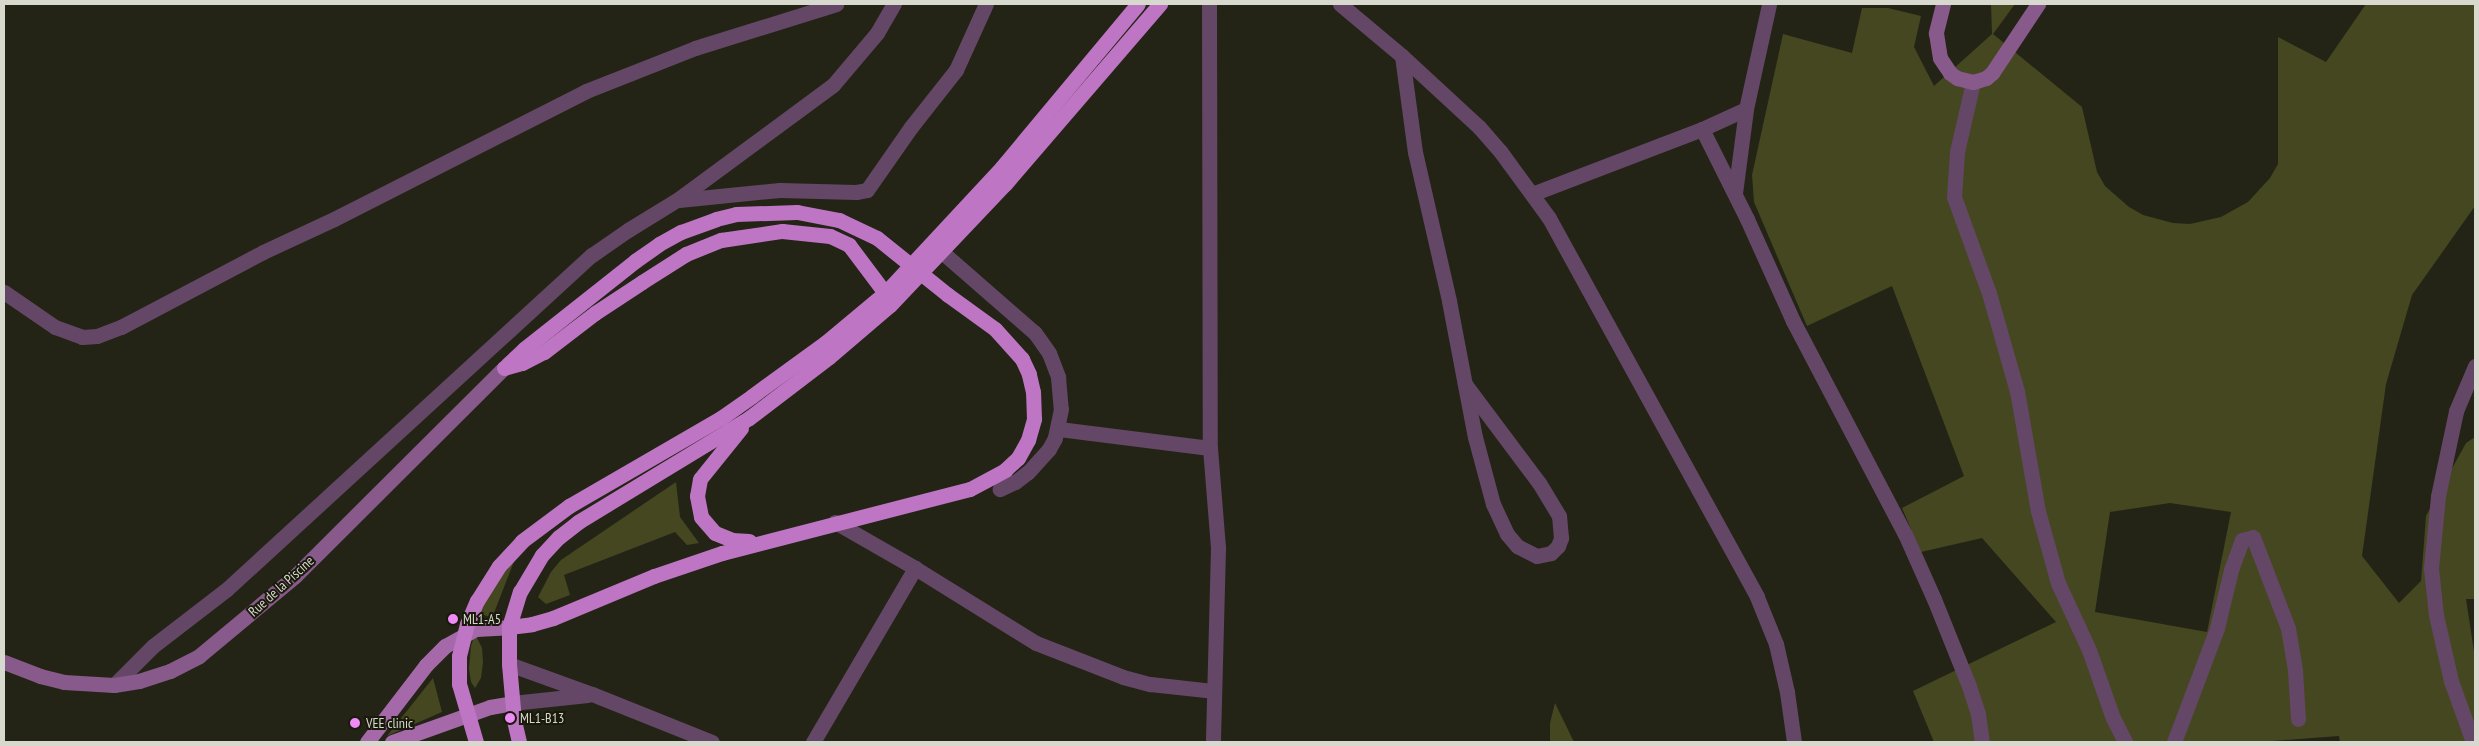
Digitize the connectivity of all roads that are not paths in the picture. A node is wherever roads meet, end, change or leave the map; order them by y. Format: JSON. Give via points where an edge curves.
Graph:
{"nodes":[{"id":1,"x":836,"y":4,"type":"edge"},
{"id":2,"x":894,"y":4,"type":"edge"},
{"id":3,"x":986,"y":4,"type":"edge"},
{"id":4,"x":1138,"y":4,"type":"edge"},
{"id":5,"x":1160,"y":4,"type":"edge"},
{"id":6,"x":1209,"y":4,"type":"edge"},
{"id":7,"x":1340,"y":4,"type":"edge"},
{"id":8,"x":1769,"y":4,"type":"edge"},
{"id":9,"x":1942,"y":4,"type":"edge"},
{"id":10,"x":2038,"y":4,"type":"edge"},
{"id":11,"x":821,"y":6,"type":"edge"},
{"id":12,"x":1402,"y":56,"type":"junction"},
{"id":13,"x":1973,"y":82,"type":"junction"},
{"id":14,"x":1746,"y":109,"type":"junction"},
{"id":15,"x":1702,"y":129,"type":"junction"},
{"id":16,"x":1735,"y":193,"type":"junction"},
{"id":17,"x":1532,"y":194,"type":"junction"},
{"id":18,"x":677,"y":200,"type":"junction"},
{"id":19,"x":942,"y":252,"type":"junction"},
{"id":20,"x":4,"y":292,"type":"edge"},
{"id":21,"x":885,"y":293,"type":"junction"},
{"id":22,"x":2475,"y":366,"type":"edge"},
{"id":23,"x":504,"y":368,"type":"junction"},
{"id":24,"x":1465,"y":384,"type":"junction"},
{"id":25,"x":749,"y":418,"type":"junction"},
{"id":26,"x":1058,"y":429,"type":"junction"},
{"id":27,"x":1210,"y":448,"type":"junction"},
{"id":28,"x":1000,"y":489,"type":"dead end"},
{"id":29,"x":835,"y":522,"type":"junction"},
{"id":30,"x":770,"y":539,"type":"junction"},
{"id":31,"x":915,"y":568,"type":"junction"},
{"id":32,"x":510,"y":626,"type":"junction"},
{"id":33,"x":464,"y":634,"type":"junction"},
{"id":34,"x":4,"y":662,"type":"edge"},
{"id":35,"x":508,"y":664,"type":"junction"},
{"id":36,"x":114,"y":684,"type":"junction"},
{"id":37,"x":1213,"y":691,"type":"junction"},
{"id":38,"x":592,"y":694,"type":"junction"},
{"id":39,"x":512,"y":703,"type":"junction"},
{"id":40,"x":467,"y":715,"type":"junction"},
{"id":41,"x":2298,"y":719,"type":"dead end"},
{"id":42,"x":367,"y":742,"type":"edge"},
{"id":43,"x":392,"y":742,"type":"edge"},
{"id":44,"x":476,"y":742,"type":"edge"},
{"id":45,"x":519,"y":742,"type":"edge"},
{"id":46,"x":712,"y":742,"type":"edge"},
{"id":47,"x":813,"y":742,"type":"edge"},
{"id":48,"x":1213,"y":742,"type":"edge"},
{"id":49,"x":1794,"y":742,"type":"edge"},
{"id":50,"x":1982,"y":742,"type":"edge"},
{"id":51,"x":2125,"y":742,"type":"edge"},
{"id":52,"x":2174,"y":742,"type":"edge"},
{"id":53,"x":2473,"y":742,"type":"edge"}],
"edges":[{"from":1,"to":11,"type":"street"},
{"from":2,"to":18,"type":"street","via":[[877,34],[833,85]]},
{"from":3,"to":18,"type":"street","via":[[956,70],[867,190],[762,191]]},
{"from":4,"to":21,"type":"highway","via":[[1002,167]]},
{"from":5,"to":19,"type":"highway","via":[[1006,184]]},
{"from":6,"to":27,"type":"street"},
{"from":7,"to":12,"type":"street"},
{"from":8,"to":14,"type":"street"},
{"from":9,"to":13,"type":"street","via":[[1936,33],[1940,58],[1950,73]]},
{"from":10,"to":13,"type":"street","via":[[1992,73]]},
{"from":11,"to":20,"type":"street","via":[[695,48],[586,91],[263,252],[121,327],[97,336],[82,337],[55,327]]},
{"from":12,"to":17,"type":"street","via":[[1479,127]]},
{"from":12,"to":24,"type":"street","via":[[1415,152]]},
{"from":13,"to":51,"type":"street","via":[[1955,166],[1954,197],[1989,293],[2017,391],[2038,511],[2058,583]]},
{"from":14,"to":15,"type":"street"},
{"from":14,"to":16,"type":"street"},
{"from":15,"to":16,"type":"street"},
{"from":15,"to":17,"type":"street"},
{"from":16,"to":50,"type":"street","via":[[1793,320],[1905,534],[1969,686]]},
{"from":17,"to":49,"type":"street","via":[[1549,218],[1757,597],[1776,644]]},
{"from":18,"to":36,"type":"street","via":[[592,255],[227,589],[153,646]]},
{"from":19,"to":25,"type":"highway","via":[[858,334]]},
{"from":19,"to":26,"type":"street","via":[[1028,327],[1049,353],[1060,393]]},
{"from":21,"to":23,"type":"highway","via":[[849,245],[830,236],[782,231],[721,240],[686,254],[649,277],[595,312],[544,352]]},
{"from":21,"to":33,"type":"highway","via":[[825,343],[721,418],[584,496],[522,542],[492,576],[477,601]]},
{"from":22,"to":53,"type":"street","via":[[2456,411],[2438,496],[2431,568],[2436,615],[2451,681]]},
{"from":23,"to":29,"type":"highway","bridge":true,"via":[[635,261],[682,232],[736,214],[777,211],[818,215],[858,227],[877,238],[995,329],[1012,346],[1030,374],[1034,419],[1018,458],[993,478],[970,489]]},
{"from":23,"to":36,"type":"street","name":"Rue de la Piscine","via":[[295,576],[206,650],[170,671],[139,681]]},
{"from":24,"to":24,"type":"street","via":[[1483,471],[1507,534],[1527,553],[1538,556],[1551,552],[1561,538],[1559,516]]},
{"from":25,"to":30,"type":"highway","via":[[703,474],[696,496],[701,517],[715,534],[732,540]]},
{"from":25,"to":32,"type":"highway","via":[[578,522],[559,537],[542,555],[524,585]]},
{"from":26,"to":27,"type":"street"},
{"from":26,"to":28,"type":"street","via":[[1049,449],[1039,460],[1015,482]]},
{"from":27,"to":37,"type":"street","via":[[1218,548]]},
{"from":29,"to":30,"type":"highway"},
{"from":29,"to":31,"type":"street"},
{"from":30,"to":32,"type":"highway","via":[[672,570],[553,618]]},
{"from":31,"to":37,"type":"street","via":[[1036,643],[1068,658],[1150,684]]},
{"from":31,"to":47,"type":"street"},
{"from":32,"to":33,"type":"main road","via":[[482,628]]},
{"from":32,"to":35,"type":"highway"},
{"from":33,"to":40,"type":"highway","via":[[458,672]]},
{"from":33,"to":42,"type":"main road","via":[[432,658]]},
{"from":34,"to":36,"type":"street","name":"Rue de la Piscine","via":[[64,682]]},
{"from":35,"to":38,"type":"street"},
{"from":35,"to":39,"type":"highway"},
{"from":37,"to":48,"type":"street"},
{"from":38,"to":39,"type":"street"},
{"from":38,"to":46,"type":"street"},
{"from":39,"to":40,"type":"main road"},
{"from":39,"to":45,"type":"highway"},
{"from":40,"to":43,"type":"main road"},
{"from":40,"to":44,"type":"highway"},
{"from":41,"to":52,"type":"street","via":[[2288,628],[2253,537],[2242,540],[2217,628]]}]}
